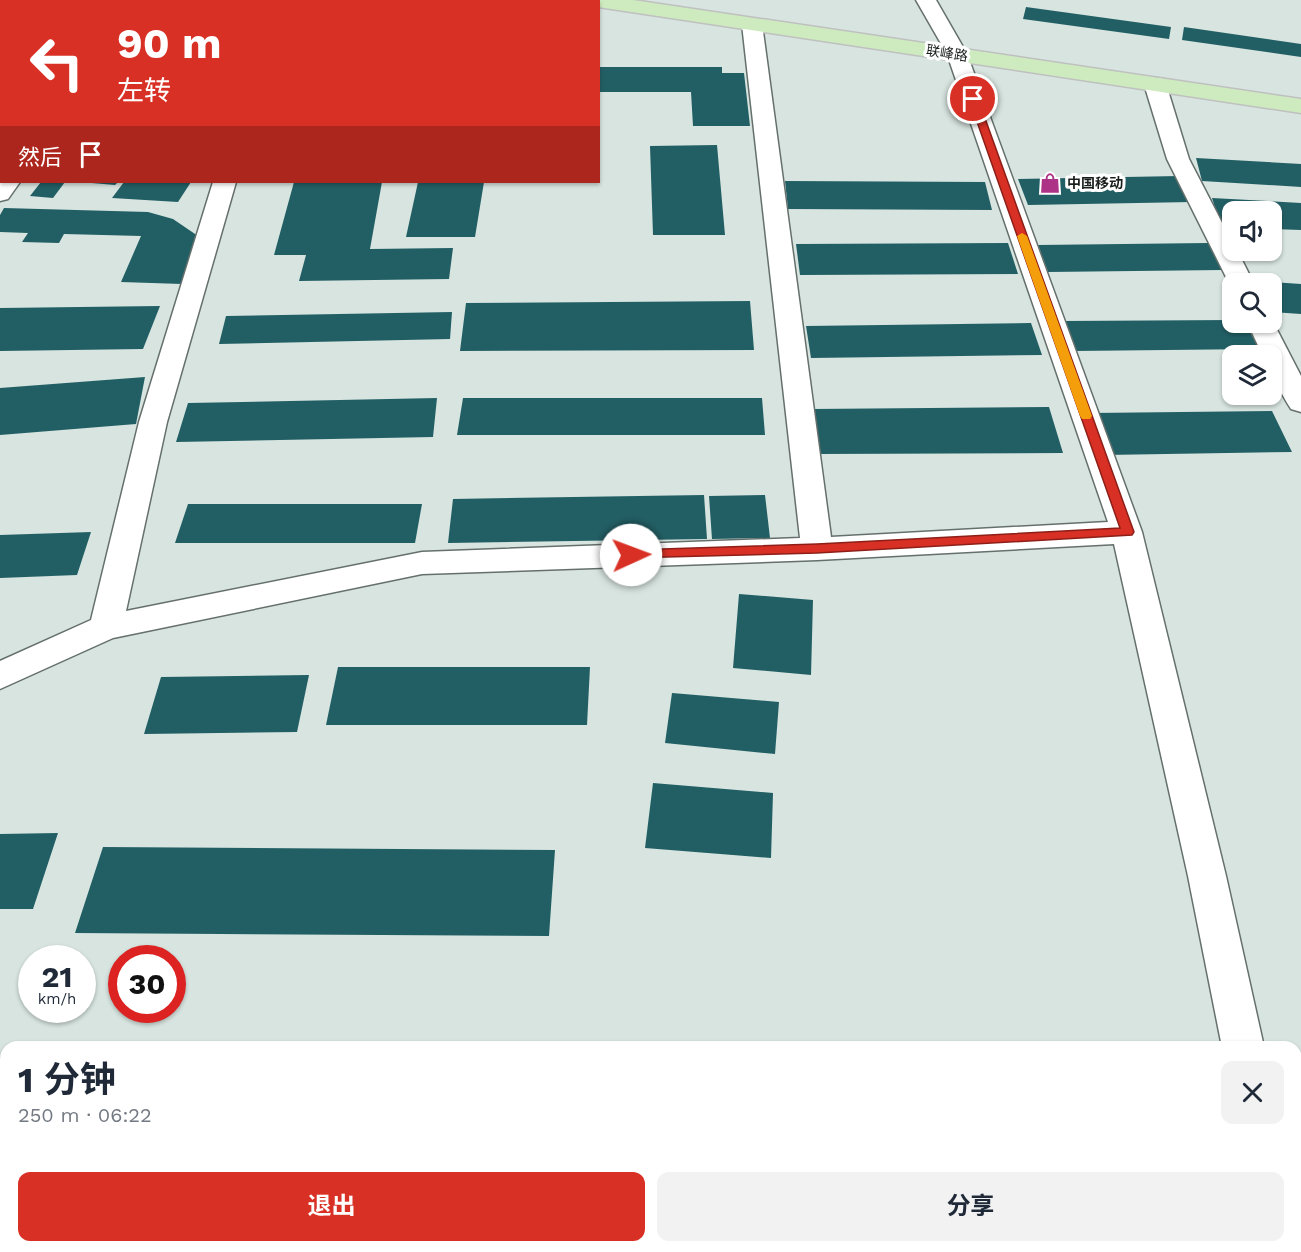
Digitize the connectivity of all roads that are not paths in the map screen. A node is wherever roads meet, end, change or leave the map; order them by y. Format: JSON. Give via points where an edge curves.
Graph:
{"nodes":[{"id":1,"x":926,"y":0,"type":"edge"},
{"id":2,"x":600,"y":1,"type":"edge"},
{"id":3,"x":752,"y":24,"type":"junction"},
{"id":4,"x":957,"y":54,"type":"junction"},
{"id":5,"x":1155,"y":84,"type":"junction"},
{"id":6,"x":1301,"y":106,"type":"edge"},
{"id":7,"x":224,"y":183,"type":"edge"},
{"id":8,"x":1235,"y":273,"type":"edge"},
{"id":9,"x":1266,"y":333,"type":"edge"},
{"id":10,"x":1301,"y":403,"type":"edge"},
{"id":11,"x":1127,"y":532,"type":"junction"},
{"id":12,"x":817,"y":549,"type":"junction"},
{"id":13,"x":106,"y":627,"type":"junction"},
{"id":14,"x":0,"y":676,"type":"edge"},
{"id":15,"x":1242,"y":1041,"type":"edge"}],
"edges":[{"from":1,"to":4,"type":"street"},
{"from":2,"to":3,"type":"main road","name":"联峰路"},
{"from":3,"to":4,"type":"main road","name":"联峰路"},
{"from":3,"to":12,"type":"street"},
{"from":4,"to":5,"type":"main road","name":"联峰路"},
{"from":4,"to":11,"type":"street"},
{"from":5,"to":6,"type":"main road","name":"联峰路"},
{"from":5,"to":8,"type":"street","via":[[1178,159]]},
{"from":7,"to":13,"type":"street","via":[[153,422]]},
{"from":9,"to":10,"type":"street"},
{"from":11,"to":12,"type":"street"},
{"from":11,"to":15,"type":"street"},
{"from":12,"to":13,"type":"street","via":[[422,562]]},
{"from":13,"to":14,"type":"street"}]}
